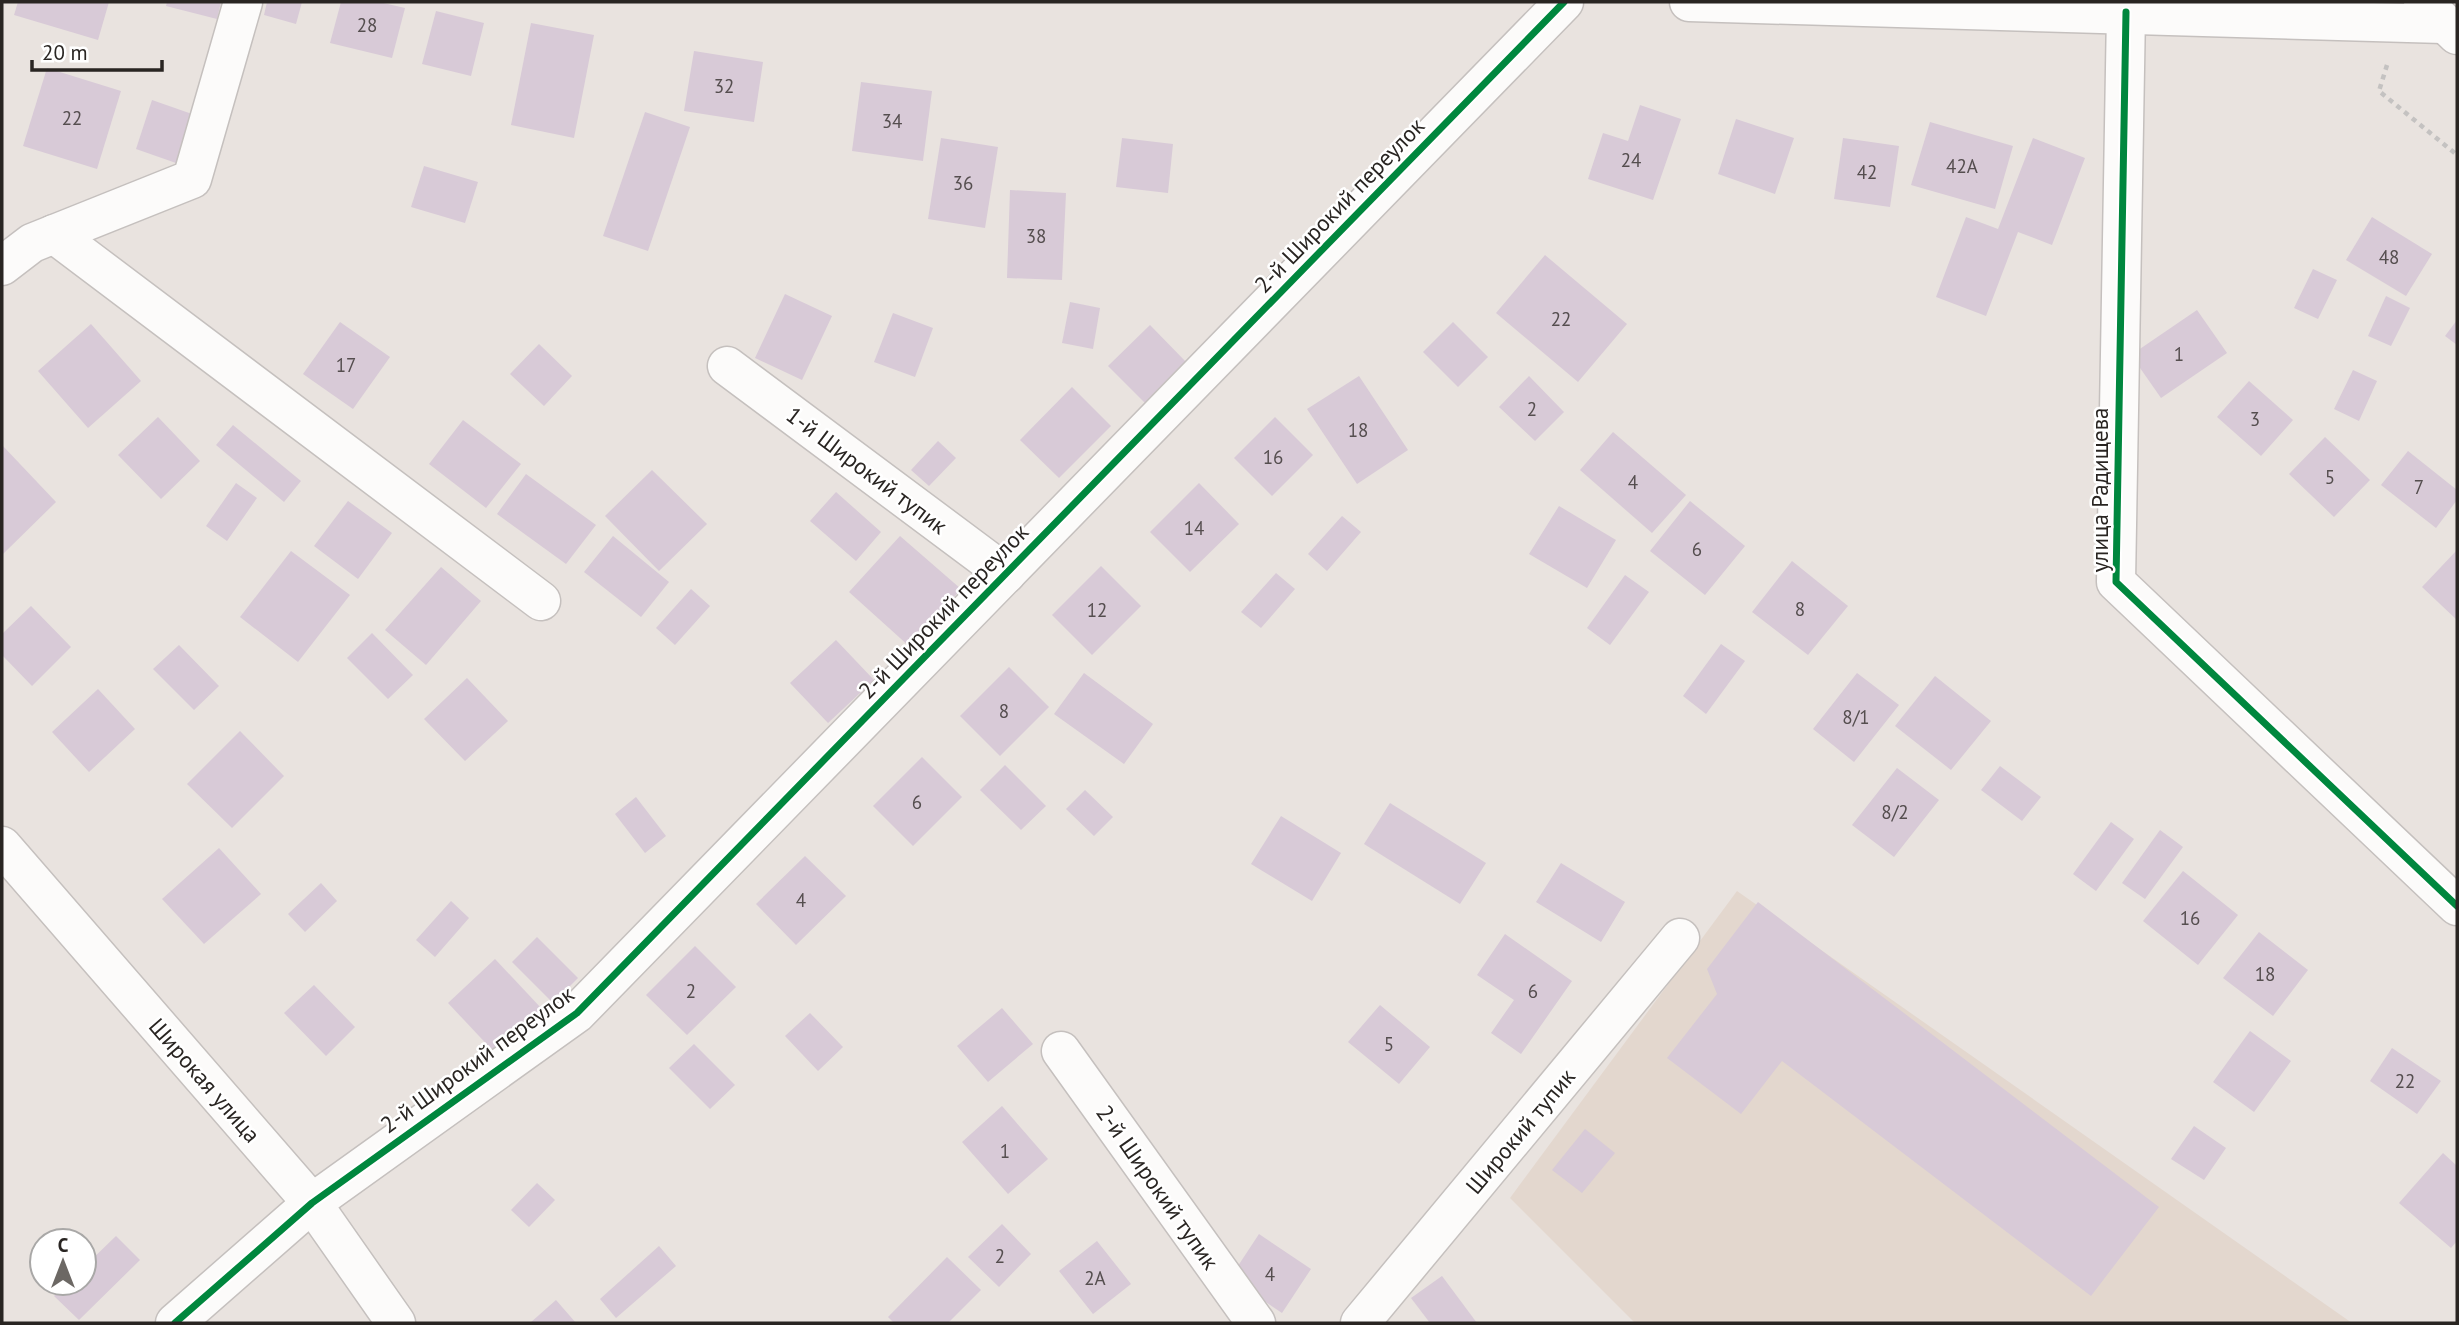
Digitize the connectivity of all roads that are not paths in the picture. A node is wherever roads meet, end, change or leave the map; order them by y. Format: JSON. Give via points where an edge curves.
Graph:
{"nodes":[{"id":1,"x":243,"y":2,"type":"edge"},
{"id":2,"x":1564,"y":2,"type":"edge"},
{"id":3,"x":1689,"y":2,"type":"edge"},
{"id":4,"x":2126,"y":12,"type":"junction"},
{"id":5,"x":2430,"y":21,"type":"edge"},
{"id":6,"x":54,"y":234,"type":"junction"},
{"id":7,"x":2,"y":266,"type":"edge"},
{"id":8,"x":727,"y":366,"type":"dead end"},
{"id":9,"x":1006,"y":574,"type":"junction"},
{"id":10,"x":541,"y":601,"type":"dead end"},
{"id":11,"x":2,"y":846,"type":"edge"},
{"id":12,"x":2457,"y":906,"type":"edge"},
{"id":13,"x":1680,"y":938,"type":"dead end"},
{"id":14,"x":1061,"y":1051,"type":"dead end"},
{"id":15,"x":312,"y":1203,"type":"junction"},
{"id":16,"x":175,"y":1323,"type":"edge"},
{"id":17,"x":396,"y":1323,"type":"edge"},
{"id":18,"x":1255,"y":1323,"type":"edge"},
{"id":19,"x":1360,"y":1323,"type":"edge"}],
"edges":[{"from":1,"to":6,"type":"street","via":[[192,179]]},
{"from":2,"to":9,"type":"street","name":"2-й Широкий переулок"},
{"from":3,"to":4,"type":"street"},
{"from":4,"to":5,"type":"street"},
{"from":4,"to":12,"type":"street","name":"улица Радищева","via":[[2116,582]]},
{"from":6,"to":7,"type":"street","via":[[32,243]]},
{"from":6,"to":10,"type":"street"},
{"from":8,"to":9,"type":"street","name":"1-й Широкий тупик"},
{"from":9,"to":15,"type":"street","name":"2-й Широкий переулок","via":[[577,1013]]},
{"from":11,"to":15,"type":"street","name":"Широкая улица"},
{"from":13,"to":19,"type":"street","name":"Широкий тупик"},
{"from":14,"to":18,"type":"street","name":"2-й Широкий тупик"},
{"from":15,"to":16,"type":"street","name":"2-й Широкий переулок"},
{"from":15,"to":17,"type":"street","name":"Широкая улица"}]}
